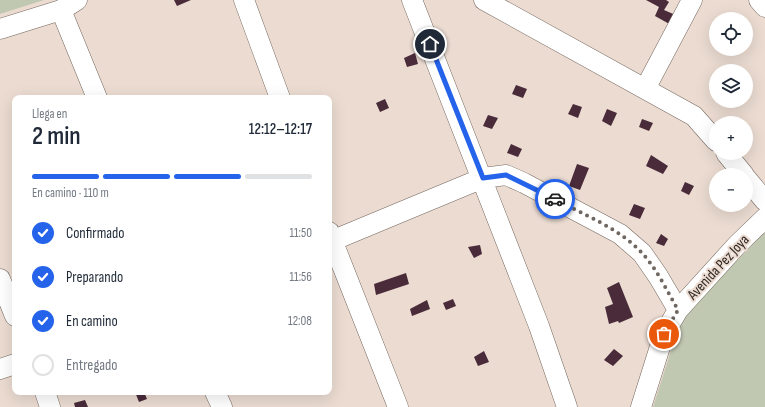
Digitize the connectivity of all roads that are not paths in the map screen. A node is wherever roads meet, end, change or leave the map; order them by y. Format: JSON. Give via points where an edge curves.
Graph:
{"nodes":[{"id":1,"x":244,"y":0,"type":"edge"},
{"id":2,"x":412,"y":0,"type":"edge"},
{"id":3,"x":484,"y":0,"type":"edge"},
{"id":4,"x":692,"y":0,"type":"edge"},
{"id":5,"x":759,"y":0,"type":"edge"},
{"id":6,"x":69,"y":5,"type":"edge"},
{"id":7,"x":765,"y":7,"type":"edge"},
{"id":8,"x":0,"y":29,"type":"edge"},
{"id":9,"x":645,"y":89,"type":"junction"},
{"id":10,"x":96,"y":95,"type":"edge"},
{"id":11,"x":279,"y":95,"type":"edge"},
{"id":12,"x":709,"y":133,"type":"edge"},
{"id":13,"x":732,"y":160,"type":"edge"},
{"id":14,"x":738,"y":168,"type":"edge"},
{"id":15,"x":483,"y":178,"type":"junction"},
{"id":16,"x":753,"y":186,"type":"edge"},
{"id":17,"x":765,"y":201,"type":"edge"},
{"id":18,"x":765,"y":218,"type":"edge"},
{"id":19,"x":332,"y":238,"type":"edge"},
{"id":20,"x":332,"y":244,"type":"edge"},
{"id":21,"x":0,"y":279,"type":"edge"},
{"id":22,"x":12,"y":309,"type":"edge"},
{"id":23,"x":678,"y":310,"type":"junction"},
{"id":24,"x":12,"y":365,"type":"edge"},
{"id":25,"x":0,"y":369,"type":"edge"},
{"id":26,"x":46,"y":395,"type":"edge"},
{"id":27,"x":216,"y":395,"type":"edge"},
{"id":28,"x":50,"y":407,"type":"edge"},
{"id":29,"x":222,"y":407,"type":"edge"},
{"id":30,"x":398,"y":407,"type":"edge"},
{"id":31,"x":567,"y":407,"type":"edge"},
{"id":32,"x":641,"y":407,"type":"edge"}],
"edges":[{"from":1,"to":11,"type":"street"},
{"from":2,"to":15,"type":"street"},
{"from":3,"to":9,"type":"street"},
{"from":4,"to":9,"type":"street"},
{"from":5,"to":7,"type":"street"},
{"from":6,"to":8,"type":"street"},
{"from":6,"to":10,"type":"street"},
{"from":9,"to":12,"type":"street","via":[[694,116]]},
{"from":13,"to":14,"type":"street"},
{"from":15,"to":19,"type":"street"},
{"from":15,"to":23,"type":"street","via":[[506,175],[620,234],[642,253]]},
{"from":15,"to":31,"type":"street"},
{"from":16,"to":17,"type":"street"},
{"from":18,"to":23,"type":"street","name":"Avenida Pez Joya"},
{"from":20,"to":30,"type":"street"},
{"from":21,"to":22,"type":"street"},
{"from":23,"to":32,"type":"street","name":"Avenida Pez Joya","via":[[664,334]]},
{"from":24,"to":25,"type":"street"},
{"from":26,"to":28,"type":"street"},
{"from":27,"to":29,"type":"street"}]}
